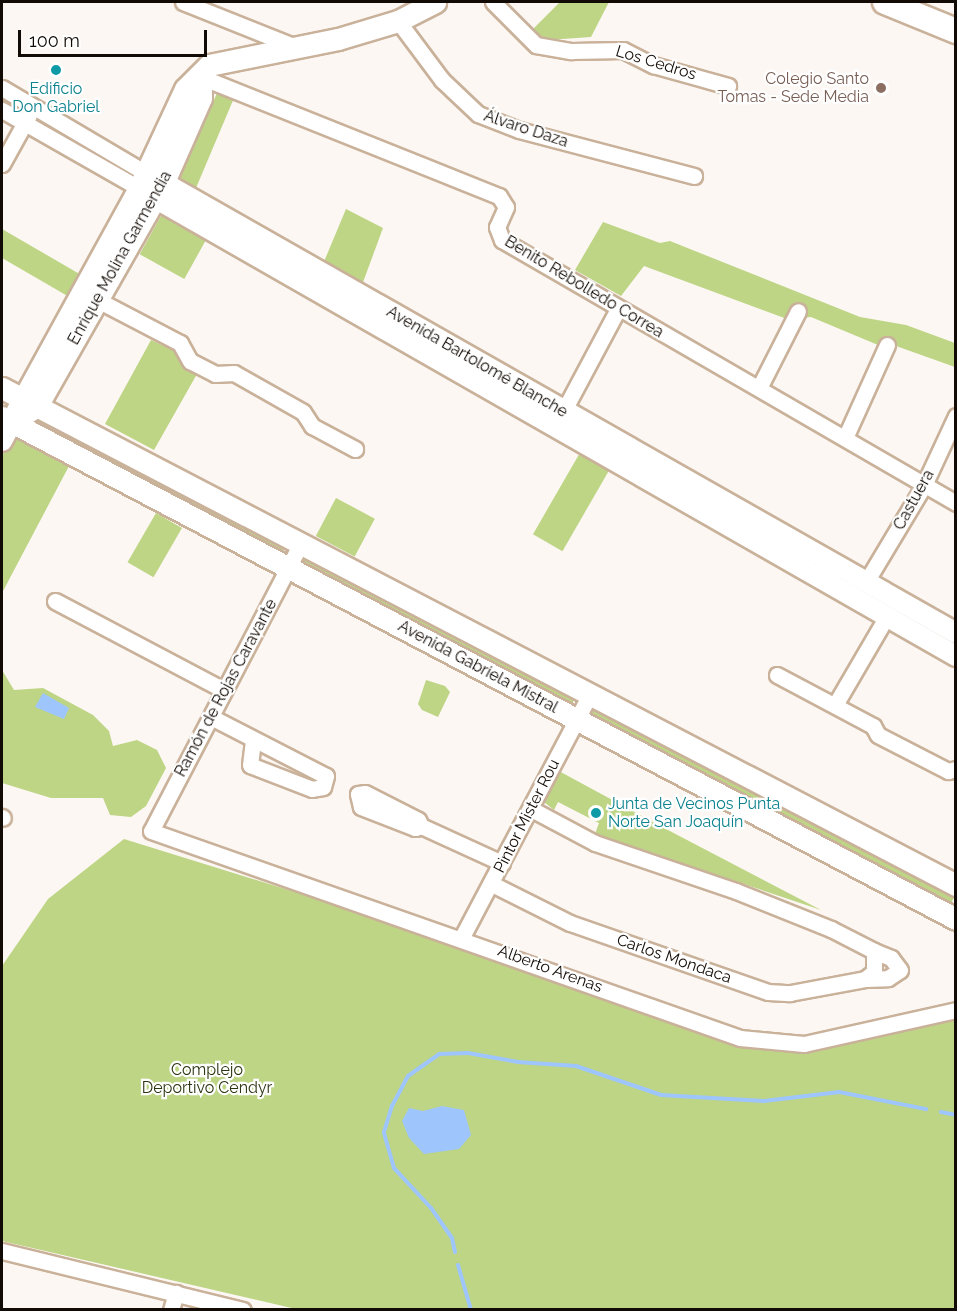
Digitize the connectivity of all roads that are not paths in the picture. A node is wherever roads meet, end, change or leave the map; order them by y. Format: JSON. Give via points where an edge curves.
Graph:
{"nodes":[{"id":1,"x":183,"y":2,"type":"edge"},
{"id":2,"x":435,"y":2,"type":"edge"},
{"id":3,"x":493,"y":2,"type":"edge"},
{"id":4,"x":885,"y":2,"type":"edge"},
{"id":5,"x":912,"y":7,"type":"edge"},
{"id":6,"x":398,"y":21,"type":"junction"},
{"id":7,"x":956,"y":31,"type":"edge"},
{"id":8,"x":301,"y":49,"type":"junction"},
{"id":9,"x":201,"y":77,"type":"junction"},
{"id":10,"x":728,"y":86,"type":"dead end"},
{"id":11,"x":2,"y":88,"type":"edge"},
{"id":12,"x":34,"y":106,"type":"junction"},
{"id":13,"x":2,"y":110,"type":"edge"},
{"id":14,"x":24,"y":124,"type":"junction"},
{"id":15,"x":2,"y":164,"type":"edge"},
{"id":16,"x":694,"y":176,"type":"dead end"},
{"id":17,"x":151,"y":186,"type":"junction"},
{"id":18,"x":319,"y":281,"type":"junction"},
{"id":19,"x":89,"y":296,"type":"junction"},
{"id":20,"x":618,"y":309,"type":"junction"},
{"id":21,"x":798,"y":311,"type":"dead end"},
{"id":22,"x":887,"y":345,"type":"dead end"},
{"id":23,"x":2,"y":388,"type":"edge"},
{"id":24,"x":759,"y":388,"type":"junction"},
{"id":25,"x":29,"y":402,"type":"junction"},
{"id":26,"x":563,"y":412,"type":"junction"},
{"id":27,"x":956,"y":416,"type":"edge"},
{"id":28,"x":7,"y":419,"type":"edge"},
{"id":29,"x":845,"y":438,"type":"junction"},
{"id":30,"x":2,"y":441,"type":"edge"},
{"id":31,"x":356,"y":448,"type":"dead end"},
{"id":32,"x":924,"y":485,"type":"junction"},
{"id":33,"x":956,"y":503,"type":"edge"},
{"id":34,"x":300,"y":545,"type":"junction"},
{"id":35,"x":288,"y":568,"type":"junction"},
{"id":36,"x":866,"y":582,"type":"junction"},
{"id":37,"x":55,"y":601,"type":"dead end"},
{"id":38,"x":887,"y":616,"type":"junction"},
{"id":39,"x":956,"y":633,"type":"edge"},
{"id":40,"x":956,"y":656,"type":"edge"},
{"id":41,"x":777,"y":675,"type":"dead end"},
{"id":42,"x":224,"y":690,"type":"junction"},
{"id":43,"x":590,"y":694,"type":"junction"},
{"id":44,"x":835,"y":705,"type":"junction"},
{"id":45,"x":211,"y":717,"type":"junction"},
{"id":46,"x":577,"y":719,"type":"junction"},
{"id":47,"x":253,"y":739,"type":"junction"},
{"id":48,"x":956,"y":769,"type":"edge"},
{"id":49,"x":531,"y":809,"type":"junction"},
{"id":50,"x":422,"y":826,"type":"dead end"},
{"id":51,"x":151,"y":831,"type":"joint"},
{"id":52,"x":502,"y":863,"type":"junction"},
{"id":53,"x":492,"y":884,"type":"junction"},
{"id":54,"x":956,"y":885,"type":"edge"},
{"id":55,"x":956,"y":919,"type":"edge"},
{"id":56,"x":462,"y":937,"type":"junction"},
{"id":57,"x":874,"y":951,"type":"junction"},
{"id":58,"x":865,"y":979,"type":"junction"},
{"id":59,"x":956,"y":1010,"type":"edge"},
{"id":60,"x":2,"y":1251,"type":"edge"},
{"id":61,"x":176,"y":1293,"type":"junction"},
{"id":62,"x":171,"y":1310,"type":"edge"},
{"id":63,"x":243,"y":1310,"type":"edge"}],
"edges":[{"from":1,"to":8,"type":"street"},
{"from":2,"to":6,"type":"main road","name":"Enrique Molina Garmendia"},
{"from":3,"to":10,"type":"street","name":"Los Cedros","via":[[536,45],[571,51],[623,50],[653,65]]},
{"from":4,"to":5,"type":"main road"},
{"from":5,"to":7,"type":"main road"},
{"from":6,"to":8,"type":"main road","name":"Enrique Molina Garmendia"},
{"from":6,"to":16,"type":"street","name":"Álvaro Daza","via":[[442,80],[478,114],[519,130]]},
{"from":8,"to":9,"type":"main road","name":"Enrique Molina Garmendia","via":[[215,62]]},
{"from":9,"to":17,"type":"main road","name":"Enrique Molina Garmendia","via":[[185,89]]},
{"from":9,"to":20,"type":"street","name":"Benito Rebolledo Correa","via":[[499,196],[506,207],[498,228],[502,240]]},
{"from":11,"to":12,"type":"street","name":"Avenida Bartolomé Blanche"},
{"from":12,"to":14,"type":"street"},
{"from":12,"to":17,"type":"street","name":"Avenida Bartolomé Blanche"},
{"from":13,"to":14,"type":"street","name":"Avenida Bartolomé Blanche"},
{"from":14,"to":15,"type":"street"},
{"from":14,"to":17,"type":"street","name":"Avenida Bartolomé Blanche"},
{"from":17,"to":18,"type":"street","name":"Avenida Bartolomé Blanche"},
{"from":17,"to":19,"type":"main road","name":"Enrique Molina Garmendia"},
{"from":18,"to":26,"type":"street","name":"Avenida Bartolomé Blanche"},
{"from":18,"to":38,"type":"street","name":"Avenida Bartolomé Blanche"},
{"from":19,"to":25,"type":"main road","name":"Enrique Molina Garmendia"},
{"from":19,"to":31,"type":"street","via":[[180,343],[190,361],[215,374],[234,373],[303,412],[312,426]]},
{"from":20,"to":24,"type":"street","name":"Benito Rebolledo Correa"},
{"from":20,"to":26,"type":"street"},
{"from":21,"to":24,"type":"street"},
{"from":22,"to":29,"type":"street"},
{"from":23,"to":25,"type":"main road","name":"Avenida Gabriela Mistral"},
{"from":24,"to":29,"type":"street","name":"Benito Rebolledo Correa"},
{"from":25,"to":28,"type":"main road","name":"Enrique Molina Garmendia"},
{"from":25,"to":34,"type":"main road","name":"Avenida Gabriela Mistral"},
{"from":26,"to":36,"type":"street","name":"Avenida Bartolomé Blanche"},
{"from":27,"to":32,"type":"street","name":"Castuera"},
{"from":28,"to":30,"type":"street","name":"Enrique Molina Garmendia"},
{"from":28,"to":35,"type":"main road","name":"Avenida Gabriela Mistral"},
{"from":29,"to":32,"type":"street","name":"Benito Rebolledo Correa"},
{"from":32,"to":33,"type":"street","name":"Benito Rebolledo Correa"},
{"from":32,"to":36,"type":"street","name":"Castuera"},
{"from":34,"to":35,"type":"street","name":"Ramón de Rojas Caravante"},
{"from":34,"to":43,"type":"main road","name":"Avenida Gabriela Mistral"},
{"from":35,"to":42,"type":"street","name":"Ramón de Rojas Caravante"},
{"from":35,"to":46,"type":"main road","name":"Avenida Gabriela Mistral"},
{"from":36,"to":39,"type":"street","name":"Avenida Bartolomé Blanche"},
{"from":37,"to":42,"type":"street"},
{"from":38,"to":40,"type":"street","name":"Avenida Bartolomé Blanche"},
{"from":38,"to":44,"type":"street"},
{"from":41,"to":44,"type":"street"},
{"from":42,"to":45,"type":"street","name":"Ramón de Rojas Caravante"},
{"from":43,"to":46,"type":"street","name":"Pintor Mister Rou"},
{"from":43,"to":54,"type":"main road","name":"Avenida Gabriela Mistral"},
{"from":44,"to":48,"type":"street","via":[[873,726],[878,735],[948,771]]},
{"from":45,"to":47,"type":"street"},
{"from":45,"to":51,"type":"street","name":"Ramón de Rojas Caravante"},
{"from":46,"to":49,"type":"street","name":"Pintor Mister Rou"},
{"from":46,"to":55,"type":"main road","name":"Avenida Gabriela Mistral"},
{"from":47,"to":47,"type":"street","via":[[250,765],[312,789],[323,787],[326,776]]},
{"from":49,"to":52,"type":"street","name":"Pintor Mister Rou"},
{"from":49,"to":57,"type":"street","name":"Carlos Mondaca","via":[[595,843],[736,891]]},
{"from":50,"to":52,"type":"street"},
{"from":51,"to":56,"type":"street","name":"Alberto Arenas"},
{"from":52,"to":53,"type":"street","name":"Pintor Mister Rou"},
{"from":53,"to":56,"type":"street","name":"Pintor Mister Rou"},
{"from":53,"to":58,"type":"street","name":"Carlos Mondaca","via":[[570,923],[768,992],[790,993]]},
{"from":56,"to":59,"type":"street","name":"Alberto Arenas","via":[[740,1038],[775,1044],[814,1042]]},
{"from":57,"to":58,"type":"street","via":[[874,972]]},
{"from":57,"to":58,"type":"street","name":"Carlos Mondaca","via":[[891,958],[900,970],[888,978]]},
{"from":60,"to":61,"type":"street"},
{"from":61,"to":62,"type":"street"},
{"from":61,"to":63,"type":"street"}]}
